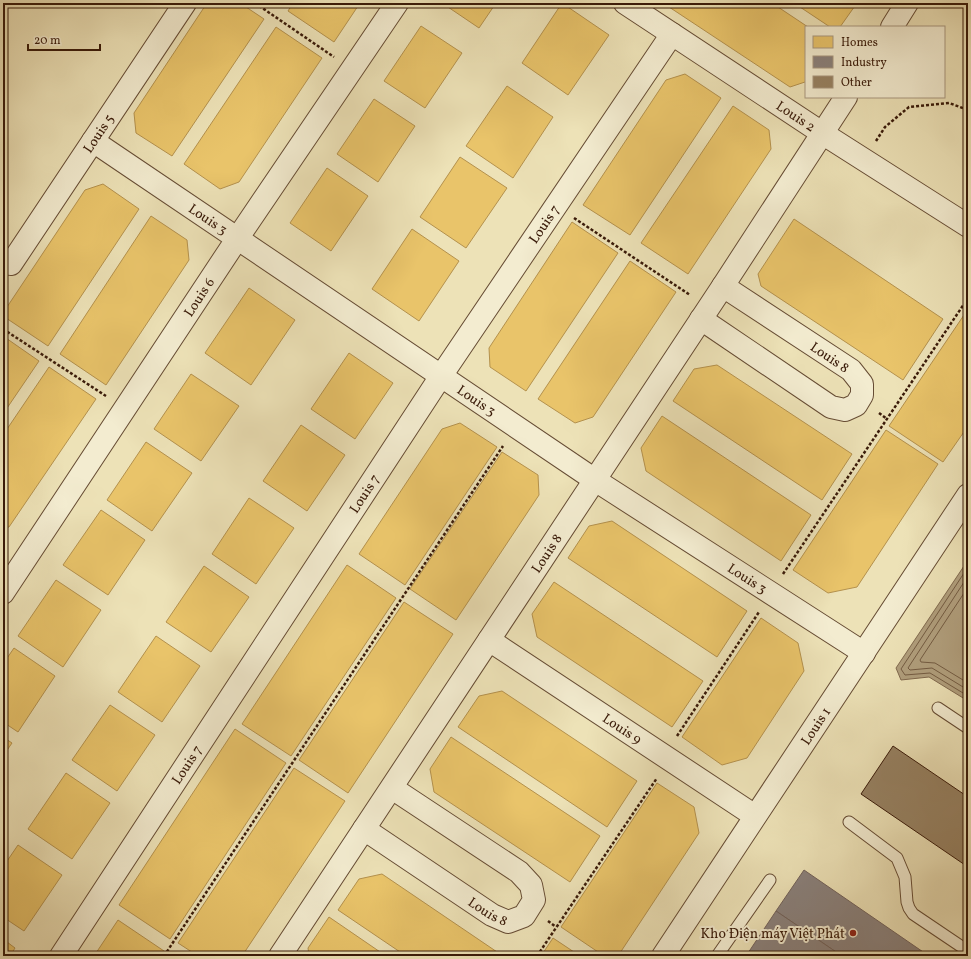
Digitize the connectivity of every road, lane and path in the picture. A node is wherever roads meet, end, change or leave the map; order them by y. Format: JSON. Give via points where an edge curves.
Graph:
{"nodes":[{"id":1,"x":185,"y":3,"type":"edge"},
{"id":2,"x":255,"y":3,"type":"edge"},
{"id":3,"x":397,"y":3,"type":"edge"},
{"id":4,"x":625,"y":3,"type":"edge"},
{"id":5,"x":907,"y":3,"type":"edge"},
{"id":6,"x":893,"y":26,"type":"edge"},
{"id":7,"x":672,"y":34,"type":"junction"},
{"id":8,"x":335,"y":57,"type":"dead end"},
{"id":9,"x":845,"y":98,"type":"edge"},
{"id":10,"x":968,"y":110,"type":"edge"},
{"id":11,"x":822,"y":133,"type":"junction"},
{"id":12,"x":93,"y":141,"type":"junction"},
{"id":13,"x":864,"y":160,"type":"junction"},
{"id":14,"x":571,"y":216,"type":"dead end"},
{"id":15,"x":968,"y":226,"type":"edge"},
{"id":16,"x":237,"y":239,"type":"junction"},
{"id":17,"x":11,"y":264,"type":"dead end"},
{"id":18,"x":722,"y":286,"type":"junction"},
{"id":19,"x":690,"y":296,"type":"dead end"},
{"id":20,"x":968,"y":298,"type":"edge"},
{"id":21,"x":701,"y":319,"type":"junction"},
{"id":22,"x":3,"y":329,"type":"edge"},
{"id":23,"x":441,"y":376,"type":"junction"},
{"id":24,"x":106,"y":396,"type":"dead end"},
{"id":25,"x":879,"y":413,"type":"dead end"},
{"id":26,"x":887,"y":419,"type":"junction"},
{"id":27,"x":503,"y":445,"type":"dead end"},
{"id":28,"x":595,"y":480,"type":"junction"},
{"id":29,"x":968,"y":495,"type":"edge"},
{"id":30,"x":781,"y":577,"type":"dead end"},
{"id":31,"x":3,"y":593,"type":"edge"},
{"id":32,"x":762,"y":607,"type":"dead end"},
{"id":33,"x":489,"y":640,"type":"junction"},
{"id":34,"x":864,"y":652,"type":"junction"},
{"id":35,"x":938,"y":708,"type":"dead end"},
{"id":36,"x":968,"y":728,"type":"edge"},
{"id":37,"x":675,"y":739,"type":"dead end"},
{"id":38,"x":660,"y":772,"type":"dead end"},
{"id":39,"x":392,"y":788,"type":"junction"},
{"id":40,"x":755,"y":816,"type":"junction"},
{"id":41,"x":849,"y":822,"type":"dead end"},
{"id":42,"x":364,"y":829,"type":"junction"},
{"id":43,"x":770,"y":880,"type":"dead end"},
{"id":44,"x":968,"y":951,"type":"edge"},
{"id":45,"x":61,"y":956,"type":"edge"},
{"id":46,"x":164,"y":956,"type":"edge"},
{"id":47,"x":280,"y":956,"type":"edge"},
{"id":48,"x":537,"y":956,"type":"edge"},
{"id":49,"x":663,"y":956,"type":"edge"},
{"id":50,"x":717,"y":956,"type":"edge"}],
"edges":[{"from":1,"to":12,"type":"street","name":"Louis 5"},
{"from":2,"to":8,"type":"path"},
{"from":3,"to":16,"type":"street","name":"Louis 6"},
{"from":4,"to":7,"type":"street","name":"Louis 2"},
{"from":5,"to":6,"type":"street"},
{"from":7,"to":11,"type":"street","name":"Louis 2"},
{"from":7,"to":23,"type":"street","name":"Louis 7"},
{"from":9,"to":11,"type":"street","name":"Louis 8"},
{"from":10,"to":13,"type":"path","via":[[950,103],[910,107],[885,127]]},
{"from":11,"to":13,"type":"street","name":"Louis 2"},
{"from":11,"to":18,"type":"street","name":"Louis 8"},
{"from":12,"to":16,"type":"street","name":"Louis 3"},
{"from":12,"to":17,"type":"street","name":"Louis 5"},
{"from":13,"to":15,"type":"street","name":"Louis 2"},
{"from":14,"to":19,"type":"path"},
{"from":16,"to":23,"type":"street","name":"Louis 3"},
{"from":16,"to":31,"type":"street","name":"Louis 6"},
{"from":18,"to":21,"type":"street","name":"Louis 8"},
{"from":18,"to":21,"type":"street","name":"Louis 8","via":[[851,370],[862,384],[862,395],[856,405],[845,410],[831,407]]},
{"from":20,"to":26,"type":"path"},
{"from":21,"to":28,"type":"street","name":"Louis 8"},
{"from":22,"to":24,"type":"path"},
{"from":23,"to":28,"type":"street","name":"Louis 3"},
{"from":23,"to":45,"type":"street","name":"Louis 7"},
{"from":25,"to":26,"type":"path"},
{"from":26,"to":30,"type":"path"},
{"from":27,"to":46,"type":"path"},
{"from":28,"to":33,"type":"street","name":"Louis 8"},
{"from":28,"to":34,"type":"street","name":"Louis 3"},
{"from":29,"to":34,"type":"street","name":"Louis 1"},
{"from":32,"to":37,"type":"path"},
{"from":33,"to":39,"type":"street","name":"Louis 8"},
{"from":33,"to":40,"type":"street","name":"Louis 9"},
{"from":34,"to":40,"type":"street","name":"Louis 1"},
{"from":35,"to":36,"type":"lane"},
{"from":38,"to":48,"type":"path"},
{"from":39,"to":42,"type":"street","name":"Louis 8"},
{"from":39,"to":42,"type":"street","name":"Louis 8","via":[[519,872],[530,885],[534,900],[524,916],[508,922],[492,915]]},
{"from":40,"to":49,"type":"street","name":"Louis 1"},
{"from":41,"to":44,"type":"lane","via":[[897,858],[905,877],[909,908],[913,914]]},
{"from":42,"to":47,"type":"street","name":"Louis 8"},
{"from":43,"to":50,"type":"lane"}]}
